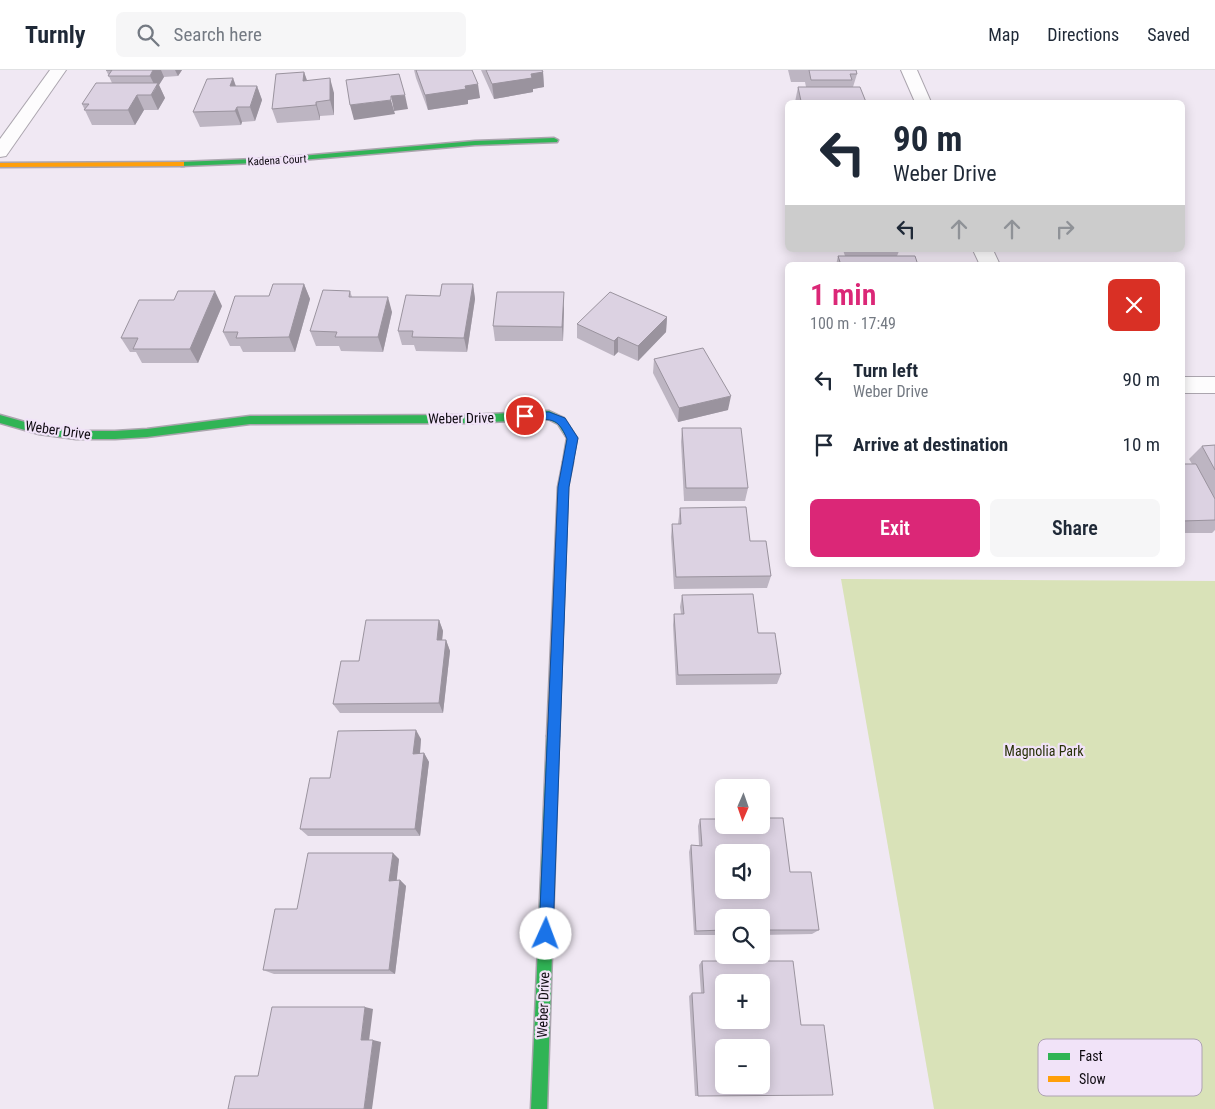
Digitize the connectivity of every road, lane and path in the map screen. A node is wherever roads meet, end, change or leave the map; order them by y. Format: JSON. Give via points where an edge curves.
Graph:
{"nodes":[{"id":1,"x":58,"y":70,"type":"edge"},
{"id":2,"x":909,"y":70,"type":"edge"},
{"id":3,"x":921,"y":100,"type":"edge"},
{"id":4,"x":554,"y":140,"type":"dead end"},
{"id":5,"x":0,"y":152,"type":"edge"},
{"id":6,"x":0,"y":164,"type":"edge"},
{"id":7,"x":1185,"y":385,"type":"edge"},
{"id":8,"x":1215,"y":386,"type":"edge"},
{"id":9,"x":0,"y":419,"type":"edge"},
{"id":10,"x":539,"y":1109,"type":"edge"}],
"edges":[{"from":1,"to":5,"type":"street"},
{"from":2,"to":3,"type":"street"},
{"from":4,"to":6,"type":"street","name":"Kadena Court","via":[[189,164]]},
{"from":7,"to":8,"type":"street"},
{"from":9,"to":10,"type":"street","name":"Weber Drive","via":[[39,430],[76,435],[147,433],[265,419],[549,416],[561,421],[572,438],[563,497]]}]}
